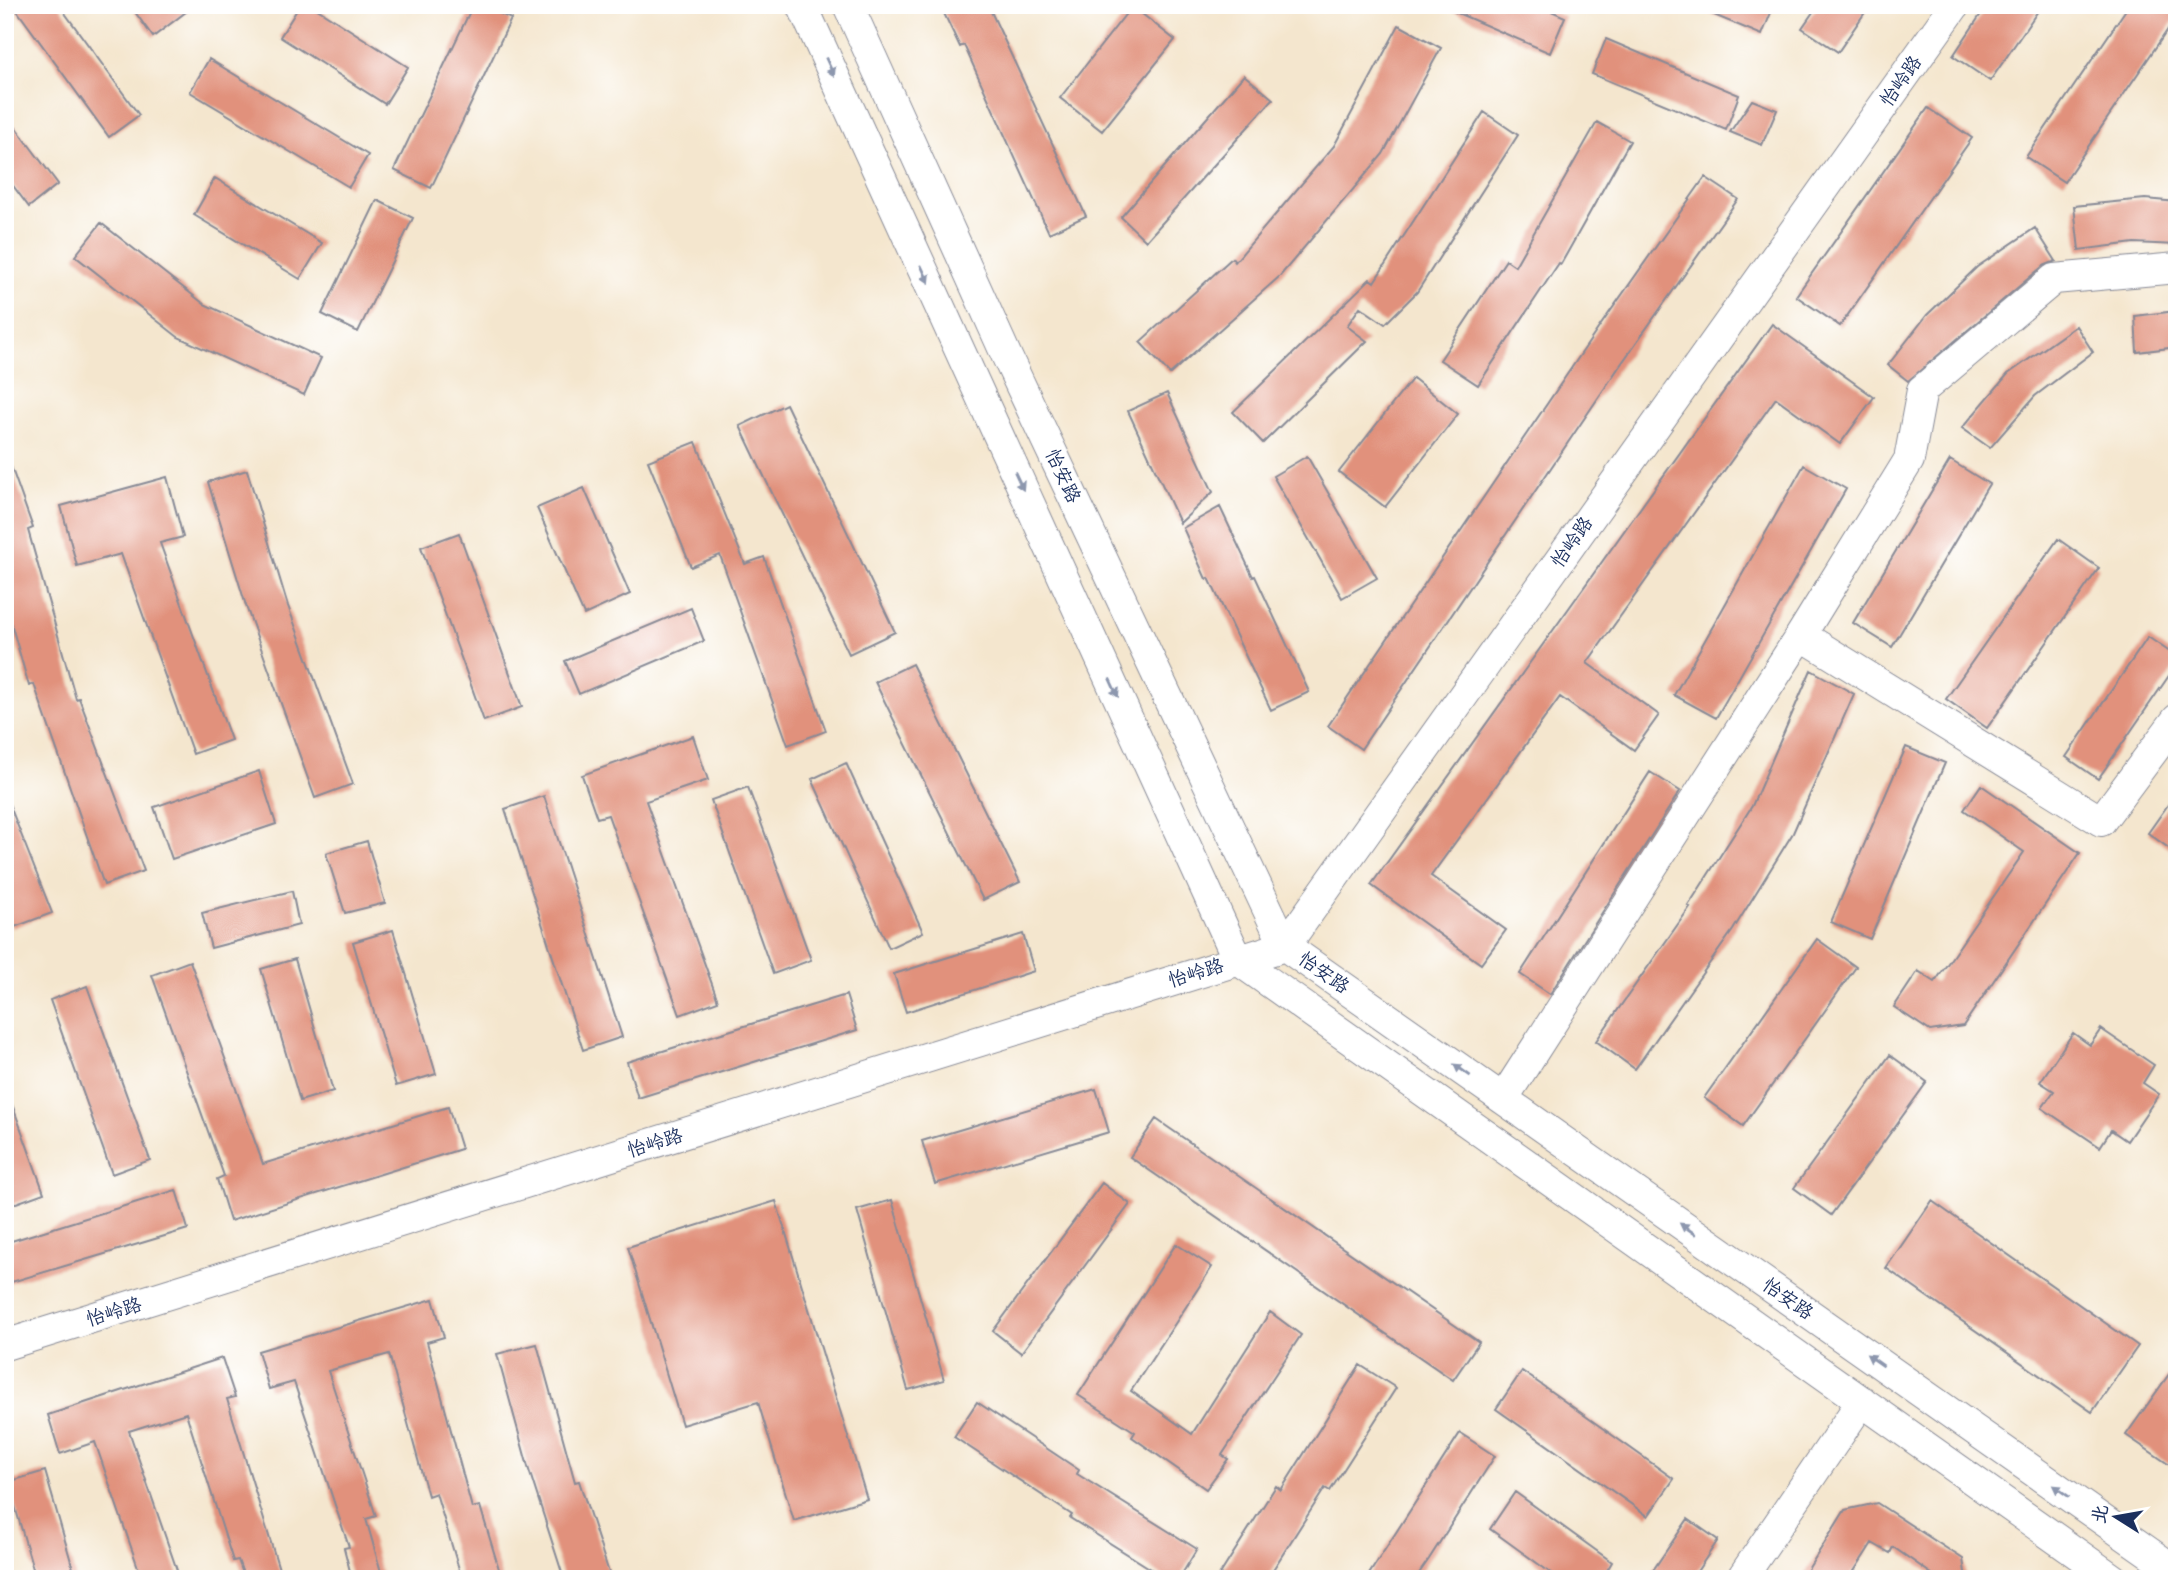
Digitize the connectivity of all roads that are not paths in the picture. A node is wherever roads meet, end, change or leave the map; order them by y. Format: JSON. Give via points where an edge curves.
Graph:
{"nodes":[{"id":1,"x":802,"y":5,"type":"edge"},
{"id":2,"x":848,"y":5,"type":"edge"},
{"id":3,"x":1955,"y":5,"type":"edge"},
{"id":4,"x":2177,"y":268,"type":"edge"},
{"id":5,"x":1801,"y":635,"type":"junction"},
{"id":6,"x":2177,"y":719,"type":"edge"},
{"id":7,"x":1285,"y":946,"type":"junction"},
{"id":8,"x":1238,"y":960,"type":"junction"},
{"id":9,"x":1503,"y":1099,"type":"junction"},
{"id":10,"x":5,"y":1345,"type":"edge"},
{"id":11,"x":1862,"y":1401,"type":"junction"},
{"id":12,"x":2177,"y":1572,"type":"edge"},
{"id":13,"x":1741,"y":1579,"type":"edge"},
{"id":14,"x":2113,"y":1579,"type":"edge"}],
"edges":[{"from":1,"to":8,"type":"street","one_way":true},
{"from":2,"to":7,"type":"street","name":"怡安路","via":[[1008,359]]},
{"from":3,"to":7,"type":"street","name":"怡岭路"},
{"from":4,"to":5,"type":"street","via":[[2054,279],[1922,390],[1909,460]]},
{"from":5,"to":6,"type":"street","via":[[2101,821]]},
{"from":5,"to":9,"type":"street"},
{"from":7,"to":8,"type":"street","name":"怡岭路"},
{"from":9,"to":7,"type":"street","name":"怡安路","one_way":true},
{"from":8,"to":10,"type":"street","name":"怡岭路"},
{"from":8,"to":11,"type":"street","name":"怡安路"},
{"from":12,"to":9,"type":"street","name":"怡安路","one_way":true},
{"from":11,"to":13,"type":"street"},
{"from":11,"to":14,"type":"street","name":"怡安路"}]}
